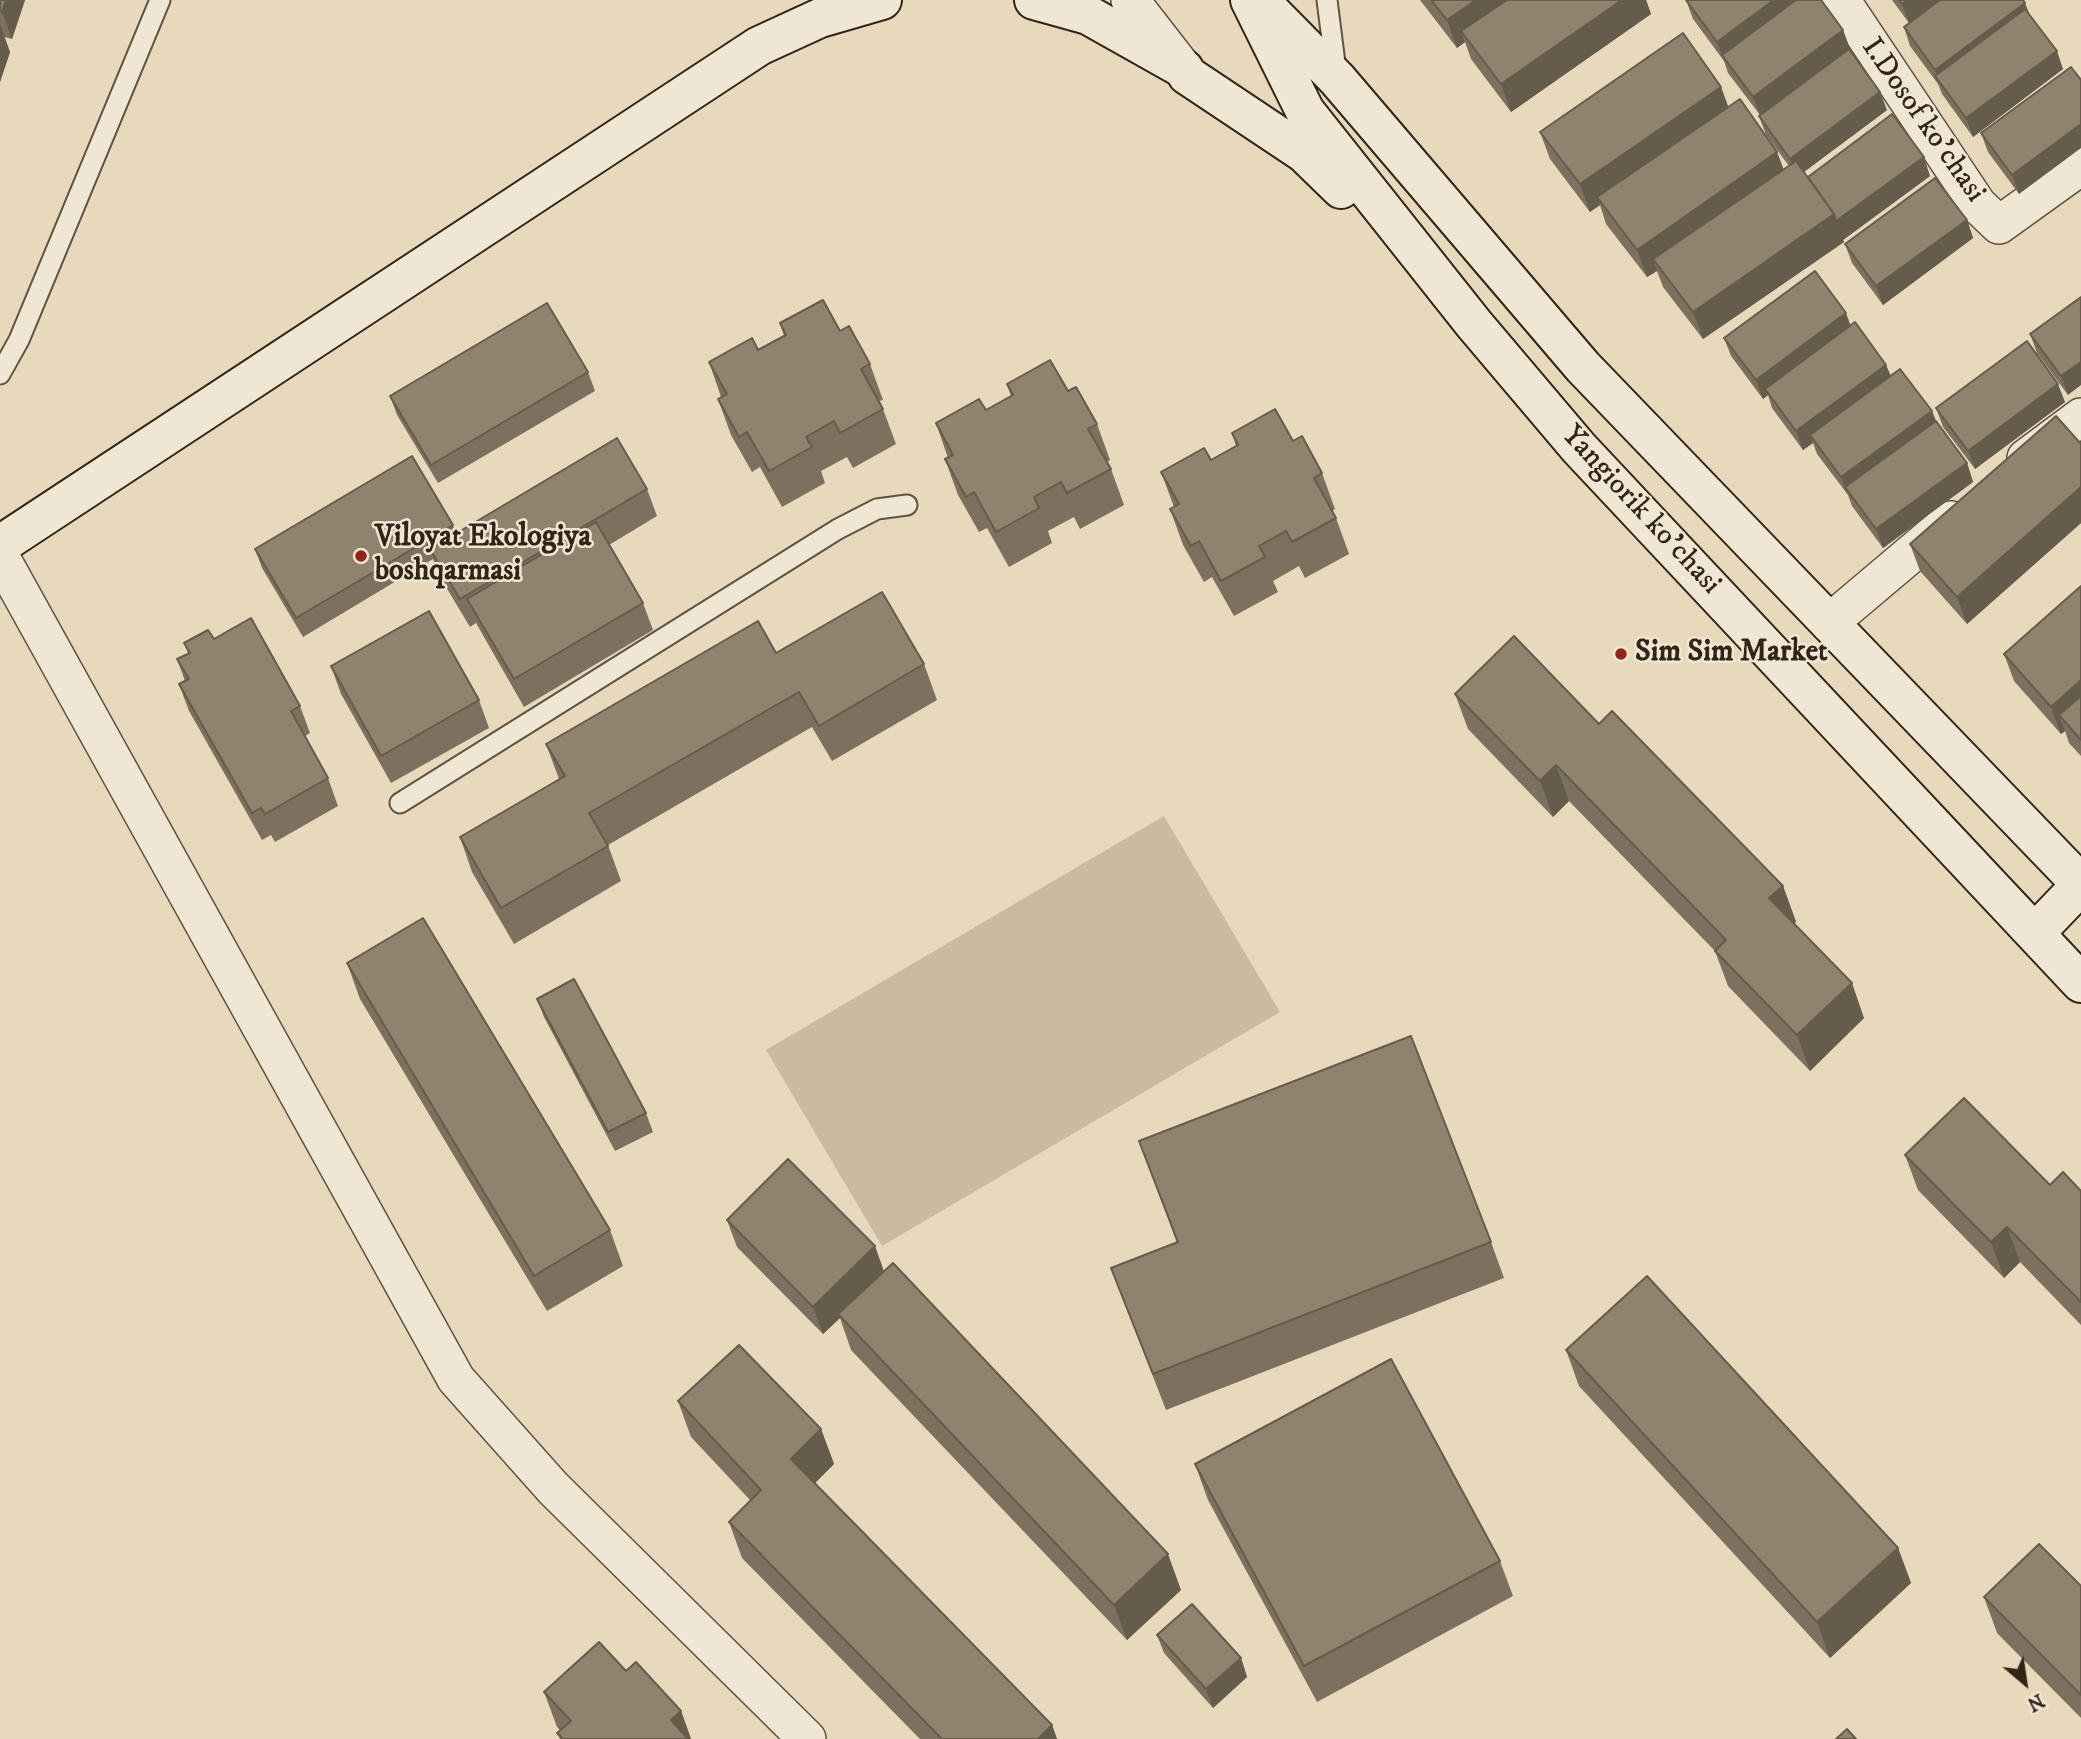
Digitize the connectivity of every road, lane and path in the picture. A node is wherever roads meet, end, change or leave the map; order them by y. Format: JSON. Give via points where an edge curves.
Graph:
{"nodes":[{"id":1,"x":160,"y":0,"type":"edge"},
{"id":2,"x":882,"y":0,"type":"edge"},
{"id":3,"x":1034,"y":0,"type":"edge"},
{"id":4,"x":1130,"y":0,"type":"edge"},
{"id":5,"x":1250,"y":0,"type":"edge"},
{"id":6,"x":1259,"y":0,"type":"edge"},
{"id":7,"x":1327,"y":0,"type":"edge"},
{"id":8,"x":1841,"y":0,"type":"edge"},
{"id":9,"x":1184,"y":69,"type":"junction"},
{"id":10,"x":1336,"y":79,"type":"junction"},
{"id":11,"x":2081,"y":166,"type":"edge"},
{"id":12,"x":1474,"y":324,"type":"junction"},
{"id":13,"x":0,"y":374,"type":"edge"},
{"id":14,"x":2081,"y":417,"type":"edge"},
{"id":15,"x":907,"y":505,"type":"dead end"},
{"id":16,"x":0,"y":545,"type":"edge"},
{"id":17,"x":0,"y":556,"type":"edge"},
{"id":18,"x":1829,"y":623,"type":"junction"},
{"id":19,"x":400,"y":803,"type":"dead end"},
{"id":20,"x":2081,"y":884,"type":"edge"},
{"id":21,"x":2035,"y":933,"type":"junction"},
{"id":22,"x":2081,"y":983,"type":"edge"},
{"id":23,"x":807,"y":1739,"type":"edge"}],
"edges":[{"from":1,"to":13,"type":"lane","via":[[19,340]]},
{"from":2,"to":16,"type":"main road","via":[[820,18],[759,46]]},
{"from":3,"to":9,"type":"main road","via":[[1088,15]]},
{"from":4,"to":9,"type":"street"},
{"from":5,"to":12,"type":"main road","name":"Yangiorik ko'chasi","via":[[1305,111]]},
{"from":6,"to":10,"type":"main road","name":"Yangiorik ko'chasi"},
{"from":7,"to":10,"type":"lane"},
{"from":8,"to":11,"type":"street","name":"I.Dosof ko'chasi","via":[[1978,205],[1999,225]]},
{"from":9,"to":12,"type":"main road","via":[[1304,153]]},
{"from":10,"to":18,"type":"main road","name":"Yangiorik ko'chasi","via":[[1583,367]]},
{"from":12,"to":21,"type":"main road","name":"Yangiorik ko'chasi","via":[[1579,449]]},
{"from":14,"to":18,"type":"street","via":[[1987,489]]},
{"from":15,"to":19,"type":"lane","via":[[877,509],[838,529]]},
{"from":17,"to":23,"type":"street","via":[[456,1379],[553,1488]]},
{"from":18,"to":20,"type":"main road","name":"Yangiorik ko'chasi"},
{"from":20,"to":21,"type":"main road"},
{"from":21,"to":22,"type":"main road","name":"Yangiorik ko'chasi"}]}
